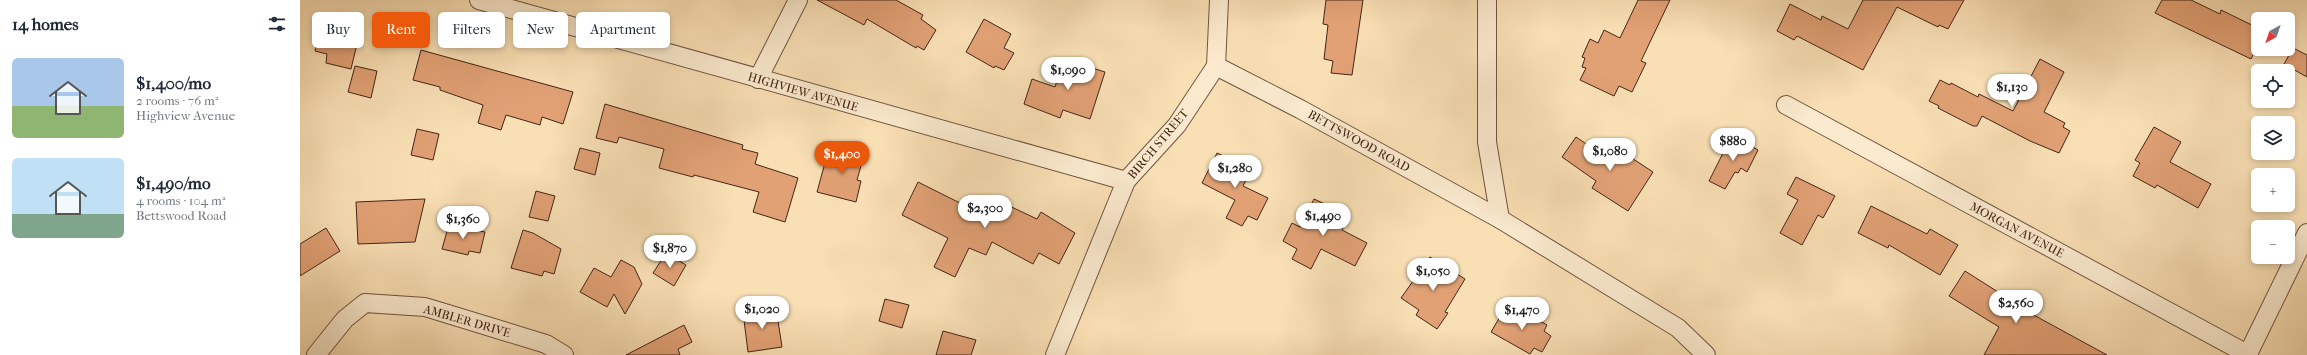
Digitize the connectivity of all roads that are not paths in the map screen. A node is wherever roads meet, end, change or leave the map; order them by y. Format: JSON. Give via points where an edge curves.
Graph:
{"nodes":[{"id":1,"x":479,"y":0,"type":"edge"},
{"id":2,"x":798,"y":0,"type":"edge"},
{"id":3,"x":1219,"y":0,"type":"edge"},
{"id":4,"x":1487,"y":0,"type":"edge"},
{"id":5,"x":1216,"y":66,"type":"junction"},
{"id":6,"x":758,"y":79,"type":"junction"},
{"id":7,"x":1786,"y":105,"type":"dead end"},
{"id":8,"x":1126,"y":181,"type":"junction"},
{"id":9,"x":1500,"y":219,"type":"junction"},
{"id":10,"x":2307,"y":233,"type":"edge"},
{"id":11,"x":316,"y":355,"type":"edge"},
{"id":12,"x":564,"y":355,"type":"edge"},
{"id":13,"x":1055,"y":355,"type":"edge"},
{"id":14,"x":1706,"y":355,"type":"edge"},
{"id":15,"x":2248,"y":355,"type":"edge"}],
"edges":[{"from":1,"to":6,"type":"street","name":"HIGHVIEW AVENUE"},
{"from":2,"to":6,"type":"street"},
{"from":3,"to":5,"type":"street"},
{"from":4,"to":9,"type":"street","via":[[1487,142]]},
{"from":5,"to":8,"type":"street","name":"BIRCH STREET","via":[[1177,125]]},
{"from":5,"to":9,"type":"street","name":"BETTSWOOD ROAD"},
{"from":6,"to":8,"type":"street","name":"HIGHVIEW AVENUE"},
{"from":7,"to":15,"type":"street","name":"MORGAN AVENUE"},
{"from":8,"to":13,"type":"street","name":"BIRCH STREET"},
{"from":9,"to":14,"type":"street","name":"BETTSWOOD ROAD","via":[[1678,328]]},
{"from":10,"to":15,"type":"street"},
{"from":11,"to":12,"type":"street","name":"AMBLER DRIVE","via":[[345,319],[365,303],[425,307],[546,344]]}]}
